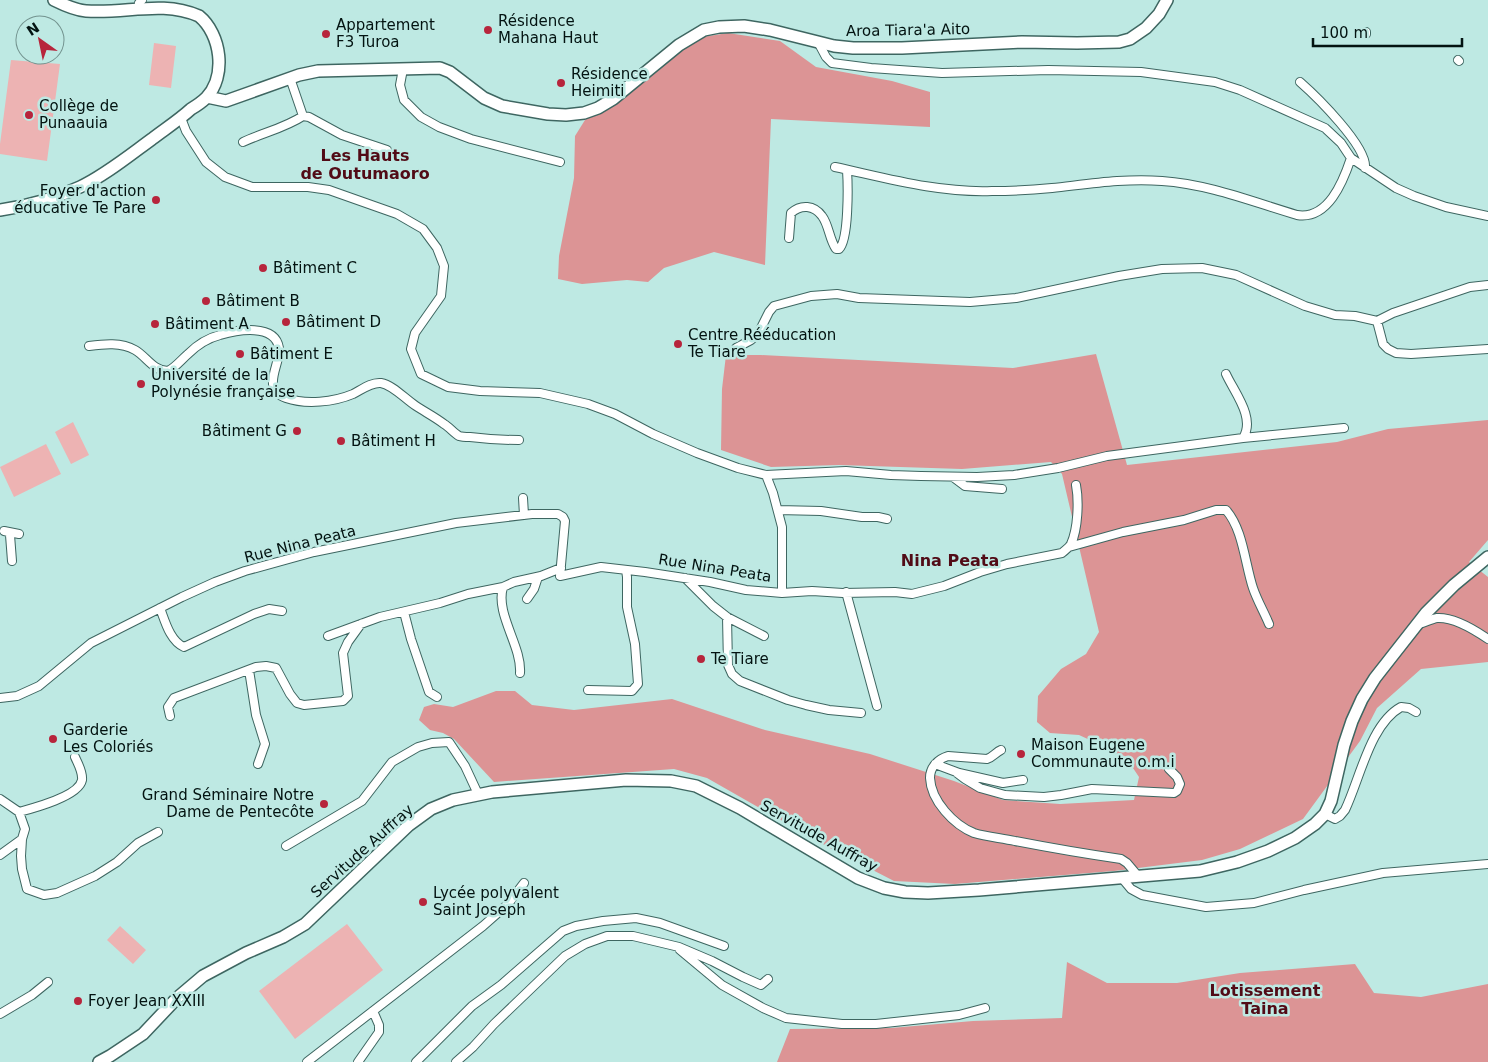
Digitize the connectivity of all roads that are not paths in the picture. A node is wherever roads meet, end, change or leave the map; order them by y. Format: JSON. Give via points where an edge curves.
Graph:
{"nodes":[{"id":1,"x":54,"y":0,"type":"edge"},
{"id":2,"x":1167,"y":0,"type":"edge"},
{"id":3,"x":140,"y":1,"type":"edge"},
{"id":4,"x":818,"y":42,"type":"junction"},
{"id":5,"x":403,"y":69,"type":"junction"},
{"id":6,"x":290,"y":78,"type":"junction"},
{"id":7,"x":1300,"y":82,"type":"dead end"},
{"id":8,"x":207,"y":97,"type":"junction"},
{"id":9,"x":303,"y":116,"type":"junction"},
{"id":10,"x":181,"y":118,"type":"junction"},
{"id":11,"x":242,"y":142,"type":"dead end"},
{"id":12,"x":387,"y":150,"type":"dead end"},
{"id":13,"x":1351,"y":158,"type":"junction"},
{"id":14,"x":560,"y":162,"type":"dead end"},
{"id":15,"x":835,"y":167,"type":"dead end"},
{"id":16,"x":1365,"y":168,"type":"junction"},
{"id":17,"x":847,"y":170,"type":"junction"},
{"id":18,"x":0,"y":210,"type":"edge"},
{"id":19,"x":1488,"y":216,"type":"edge"},
{"id":20,"x":789,"y":238,"type":"dead end"},
{"id":21,"x":1488,"y":285,"type":"edge"},
{"id":22,"x":1377,"y":321,"type":"junction"},
{"id":23,"x":89,"y":346,"type":"dead end"},
{"id":24,"x":736,"y":348,"type":"dead end"},
{"id":25,"x":1488,"y":349,"type":"edge"},
{"id":26,"x":1226,"y":374,"type":"dead end"},
{"id":27,"x":1344,"y":428,"type":"dead end"},
{"id":28,"x":1243,"y":438,"type":"junction"},
{"id":29,"x":520,"y":440,"type":"dead end"},
{"id":30,"x":766,"y":475,"type":"junction"},
{"id":31,"x":953,"y":477,"type":"junction"},
{"id":32,"x":1076,"y":485,"type":"dead end"},
{"id":33,"x":1002,"y":489,"type":"dead end"},
{"id":34,"x":523,"y":498,"type":"dead end"},
{"id":35,"x":778,"y":510,"type":"junction"},
{"id":36,"x":524,"y":515,"type":"junction"},
{"id":37,"x":887,"y":519,"type":"dead end"},
{"id":38,"x":2,"y":531,"type":"edge"},
{"id":39,"x":19,"y":534,"type":"dead end"},
{"id":40,"x":1069,"y":547,"type":"junction"},
{"id":41,"x":1488,"y":557,"type":"edge"},
{"id":42,"x":12,"y":561,"type":"dead end"},
{"id":43,"x":561,"y":568,"type":"junction"},
{"id":44,"x":626,"y":570,"type":"junction"},
{"id":45,"x":538,"y":577,"type":"junction"},
{"id":46,"x":685,"y":578,"type":"junction"},
{"id":47,"x":503,"y":587,"type":"junction"},
{"id":48,"x":782,"y":592,"type":"junction"},
{"id":49,"x":846,"y":592,"type":"junction"},
{"id":50,"x":527,"y":599,"type":"dead end"},
{"id":51,"x":160,"y":608,"type":"junction"},
{"id":52,"x":282,"y":611,"type":"dead end"},
{"id":53,"x":404,"y":612,"type":"junction"},
{"id":54,"x":727,"y":617,"type":"junction"},
{"id":55,"x":361,"y":624,"type":"junction"},
{"id":56,"x":1269,"y":624,"type":"dead end"},
{"id":57,"x":1416,"y":625,"type":"junction"},
{"id":58,"x":328,"y":636,"type":"dead end"},
{"id":59,"x":764,"y":636,"type":"dead end"},
{"id":60,"x":1488,"y":639,"type":"edge"},
{"id":61,"x":249,"y":670,"type":"junction"},
{"id":62,"x":520,"y":673,"type":"dead end"},
{"id":63,"x":588,"y":690,"type":"dead end"},
{"id":64,"x":437,"y":697,"type":"dead end"},
{"id":65,"x":0,"y":698,"type":"edge"},
{"id":66,"x":878,"y":706,"type":"dead end"},
{"id":67,"x":1416,"y":712,"type":"dead end"},
{"id":68,"x":861,"y":713,"type":"dead end"},
{"id":69,"x":170,"y":716,"type":"dead end"},
{"id":70,"x":1001,"y":750,"type":"dead end"},
{"id":71,"x":75,"y":757,"type":"dead end"},
{"id":72,"x":258,"y":764,"type":"dead end"},
{"id":73,"x":935,"y":764,"type":"junction"},
{"id":74,"x":1169,"y":769,"type":"dead end"},
{"id":75,"x":957,"y":773,"type":"junction"},
{"id":76,"x":1023,"y":780,"type":"dead end"},
{"id":77,"x":478,"y":794,"type":"junction"},
{"id":78,"x":0,"y":799,"type":"edge"},
{"id":79,"x":19,"y":812,"type":"junction"},
{"id":80,"x":1325,"y":814,"type":"junction"},
{"id":81,"x":158,"y":832,"type":"dead end"},
{"id":82,"x":22,"y":839,"type":"junction"},
{"id":83,"x":286,"y":846,"type":"dead end"},
{"id":84,"x":0,"y":855,"type":"edge"},
{"id":85,"x":1488,"y":864,"type":"edge"},
{"id":86,"x":1138,"y":876,"type":"junction"},
{"id":87,"x":1120,"y":877,"type":"junction"},
{"id":88,"x":524,"y":884,"type":"dead end"},
{"id":89,"x":675,"y":946,"type":"junction"},
{"id":90,"x":724,"y":946,"type":"dead end"},
{"id":91,"x":768,"y":979,"type":"dead end"},
{"id":92,"x":48,"y":982,"type":"dead end"},
{"id":93,"x":985,"y":1008,"type":"dead end"},
{"id":94,"x":374,"y":1011,"type":"junction"},
{"id":95,"x":0,"y":1014,"type":"edge"},
{"id":96,"x":99,"y":1062,"type":"edge"},
{"id":97,"x":307,"y":1062,"type":"edge"},
{"id":98,"x":358,"y":1062,"type":"edge"},
{"id":99,"x":416,"y":1062,"type":"edge"},
{"id":100,"x":456,"y":1062,"type":"edge"}],
"edges":[{"from":1,"to":3,"type":"street","via":[[85,11],[101,11]]},
{"from":2,"to":4,"type":"street","name":"Aroa Tiara'a Aito","via":[[1146,28],[1119,42],[853,48]]},
{"from":3,"to":8,"type":"street","via":[[158,0],[182,5],[200,16],[214,36],[220,60],[216,83]]},
{"from":4,"to":5,"type":"street","name":"Aroa Tiara'a Aito","via":[[744,26],[704,30],[678,45],[613,99],[584,113],[566,115],[502,106],[484,98],[440,68]]},
{"from":4,"to":13,"type":"street","via":[[832,63],[871,68],[942,73],[1141,72],[1211,81],[1240,90],[1325,128]]},
{"from":5,"to":6,"type":"street","name":"Aroa Tiara'a Aito","via":[[318,71]]},
{"from":5,"to":14,"type":"street","via":[[400,85],[404,100],[439,128]]},
{"from":6,"to":8,"type":"street","name":"Aroa Tiara'a Aito","via":[[226,101]]},
{"from":6,"to":9,"type":"street"},
{"from":7,"to":16,"type":"street","via":[[1317,97],[1359,147],[1365,158]]},
{"from":8,"to":10,"type":"street"},
{"from":9,"to":11,"type":"street"},
{"from":9,"to":12,"type":"street","via":[[342,135]]},
{"from":10,"to":18,"type":"street","via":[[82,186],[53,199]]},
{"from":10,"to":30,"type":"street","via":[[206,162],[225,177],[252,187],[329,190],[396,214],[423,229],[437,248],[444,266],[441,296],[415,333],[411,350],[421,374],[448,387],[540,393],[588,404],[697,453]]},
{"from":13,"to":16,"type":"street"},
{"from":13,"to":17,"type":"street","via":[[1346,174],[1328,202],[1318,212],[1306,216],[1193,185],[1162,181],[1132,180],[974,191],[950,190]]},
{"from":15,"to":17,"type":"street"},
{"from":16,"to":19,"type":"street","via":[[1414,196]]},
{"from":17,"to":20,"type":"street","via":[[841,247],[836,249],[822,216],[808,206],[791,213]]},
{"from":21,"to":22,"type":"street","via":[[1470,287]]},
{"from":22,"to":24,"type":"street","via":[[1305,306],[1236,275],[1202,268],[1164,269],[1016,298],[970,302],[859,298],[837,294],[811,296],[774,306],[758,334]]},
{"from":22,"to":25,"type":"street","via":[[1383,344],[1396,353]]},
{"from":23,"to":29,"type":"street","via":[[119,344],[136,350],[158,369],[168,371],[197,346],[215,336],[258,330],[272,336],[279,347],[274,388],[283,398],[300,402],[325,401],[380,383],[459,436]]},
{"from":26,"to":28,"type":"street","via":[[1248,421]]},
{"from":27,"to":28,"type":"street"},
{"from":28,"to":31,"type":"street","via":[[1107,456],[1036,472]]},
{"from":30,"to":31,"type":"street","via":[[846,471]]},
{"from":30,"to":35,"type":"street","name":"Rue Nina Peata"},
{"from":31,"to":33,"type":"street","via":[[965,486]]},
{"from":32,"to":40,"type":"street","via":[[1076,524]]},
{"from":34,"to":36,"type":"street"},
{"from":35,"to":37,"type":"street"},
{"from":35,"to":48,"type":"street","name":"Rue Nina Peata","via":[[782,527]]},
{"from":36,"to":43,"type":"street","name":"Rue Nina Peata","via":[[558,514],[563,517]]},
{"from":36,"to":51,"type":"street","name":"Rue Nina Peata","via":[[456,523],[314,552],[245,571]]},
{"from":38,"to":39,"type":"street"},
{"from":38,"to":42,"type":"street","via":[[10,535]]},
{"from":40,"to":49,"type":"street","via":[[1062,553],[1007,564],[912,594]]},
{"from":40,"to":56,"type":"street","via":[[1226,510],[1232,517],[1254,589]]},
{"from":41,"to":57,"type":"street","name":"Servitude Auffray","via":[[1454,585]]},
{"from":43,"to":44,"type":"street","name":"Rue Nina Peata","via":[[560,576],[601,567]]},
{"from":43,"to":45,"type":"street"},
{"from":44,"to":46,"type":"street","name":"Rue Nina Peata"},
{"from":44,"to":63,"type":"street","via":[[627,607],[635,644],[638,684],[632,691]]},
{"from":45,"to":47,"type":"street"},
{"from":45,"to":50,"type":"street"},
{"from":46,"to":48,"type":"street","name":"Rue Nina Peata","via":[[746,590]]},
{"from":46,"to":54,"type":"street"},
{"from":47,"to":53,"type":"street"},
{"from":47,"to":62,"type":"street","via":[[502,602]]},
{"from":48,"to":49,"type":"street"},
{"from":49,"to":66,"type":"street"},
{"from":51,"to":52,"type":"street","via":[[170,634],[177,644],[184,647],[254,614],[269,609]]},
{"from":51,"to":65,"type":"street","name":"Rue Nina Peata","via":[[91,643],[39,686],[17,696]]},
{"from":53,"to":55,"type":"street"},
{"from":53,"to":64,"type":"street","via":[[429,692]]},
{"from":54,"to":59,"type":"street"},
{"from":54,"to":68,"type":"street","via":[[728,665],[740,681],[806,705]]},
{"from":55,"to":58,"type":"street"},
{"from":55,"to":61,"type":"street","via":[[343,654],[348,696],[343,701],[297,703],[276,668],[266,666]]},
{"from":57,"to":60,"type":"street","via":[[1437,618],[1454,621]]},
{"from":57,"to":80,"type":"street","name":"Servitude Auffray","via":[[1362,699],[1344,745]]},
{"from":61,"to":69,"type":"street","via":[[174,698],[168,707]]},
{"from":61,"to":72,"type":"street","via":[[256,715],[265,744]]},
{"from":67,"to":80,"type":"street","via":[[1401,707],[1391,714],[1375,736],[1345,810],[1335,819]]},
{"from":70,"to":73,"type":"street","via":[[987,759],[948,756]]},
{"from":71,"to":79,"type":"street","via":[[82,774],[82,782],[77,788],[58,799]]},
{"from":73,"to":75,"type":"street"},
{"from":73,"to":86,"type":"street","via":[[930,776],[934,793],[946,813],[974,833],[1121,859]]},
{"from":74,"to":75,"type":"street","via":[[1180,784],[1174,793],[1092,789],[1044,797],[1005,795],[984,790]]},
{"from":75,"to":76,"type":"street","via":[[1003,783]]},
{"from":77,"to":83,"type":"street","via":[[449,742],[432,743],[392,762],[362,801]]},
{"from":77,"to":87,"type":"street","name":"Servitude Auffray","via":[[626,780],[671,781],[696,786],[740,808],[858,878],[905,892],[979,890]]},
{"from":77,"to":96,"type":"street","name":"Servitude Auffray","via":[[431,809],[408,825],[305,924],[203,976],[143,1034]]},
{"from":78,"to":79,"type":"street"},
{"from":79,"to":82,"type":"street","via":[[25,828]]},
{"from":80,"to":86,"type":"street","name":"Servitude Auffray","via":[[1295,838],[1237,862],[1200,871]]},
{"from":81,"to":82,"type":"street","via":[[138,843],[96,876],[57,893],[44,895],[27,889],[22,869]]},
{"from":82,"to":84,"type":"street"},
{"from":85,"to":87,"type":"street","via":[[1383,873],[1254,903],[1206,907],[1142,895]]},
{"from":86,"to":87,"type":"street","name":"Servitude Auffray"},
{"from":88,"to":94,"type":"street","via":[[484,926]]},
{"from":89,"to":91,"type":"street","via":[[712,960],[761,985]]},
{"from":89,"to":93,"type":"street","via":[[722,985],[786,1018],[876,1024],[959,1015]]},
{"from":89,"to":100,"type":"street","via":[[633,936],[607,936],[585,944],[565,956]]},
{"from":90,"to":99,"type":"street","via":[[660,923],[636,918],[576,926],[564,931],[472,1006]]},
{"from":92,"to":95,"type":"street"},
{"from":94,"to":97,"type":"street"},
{"from":94,"to":98,"type":"street","via":[[379,1032]]}]}
